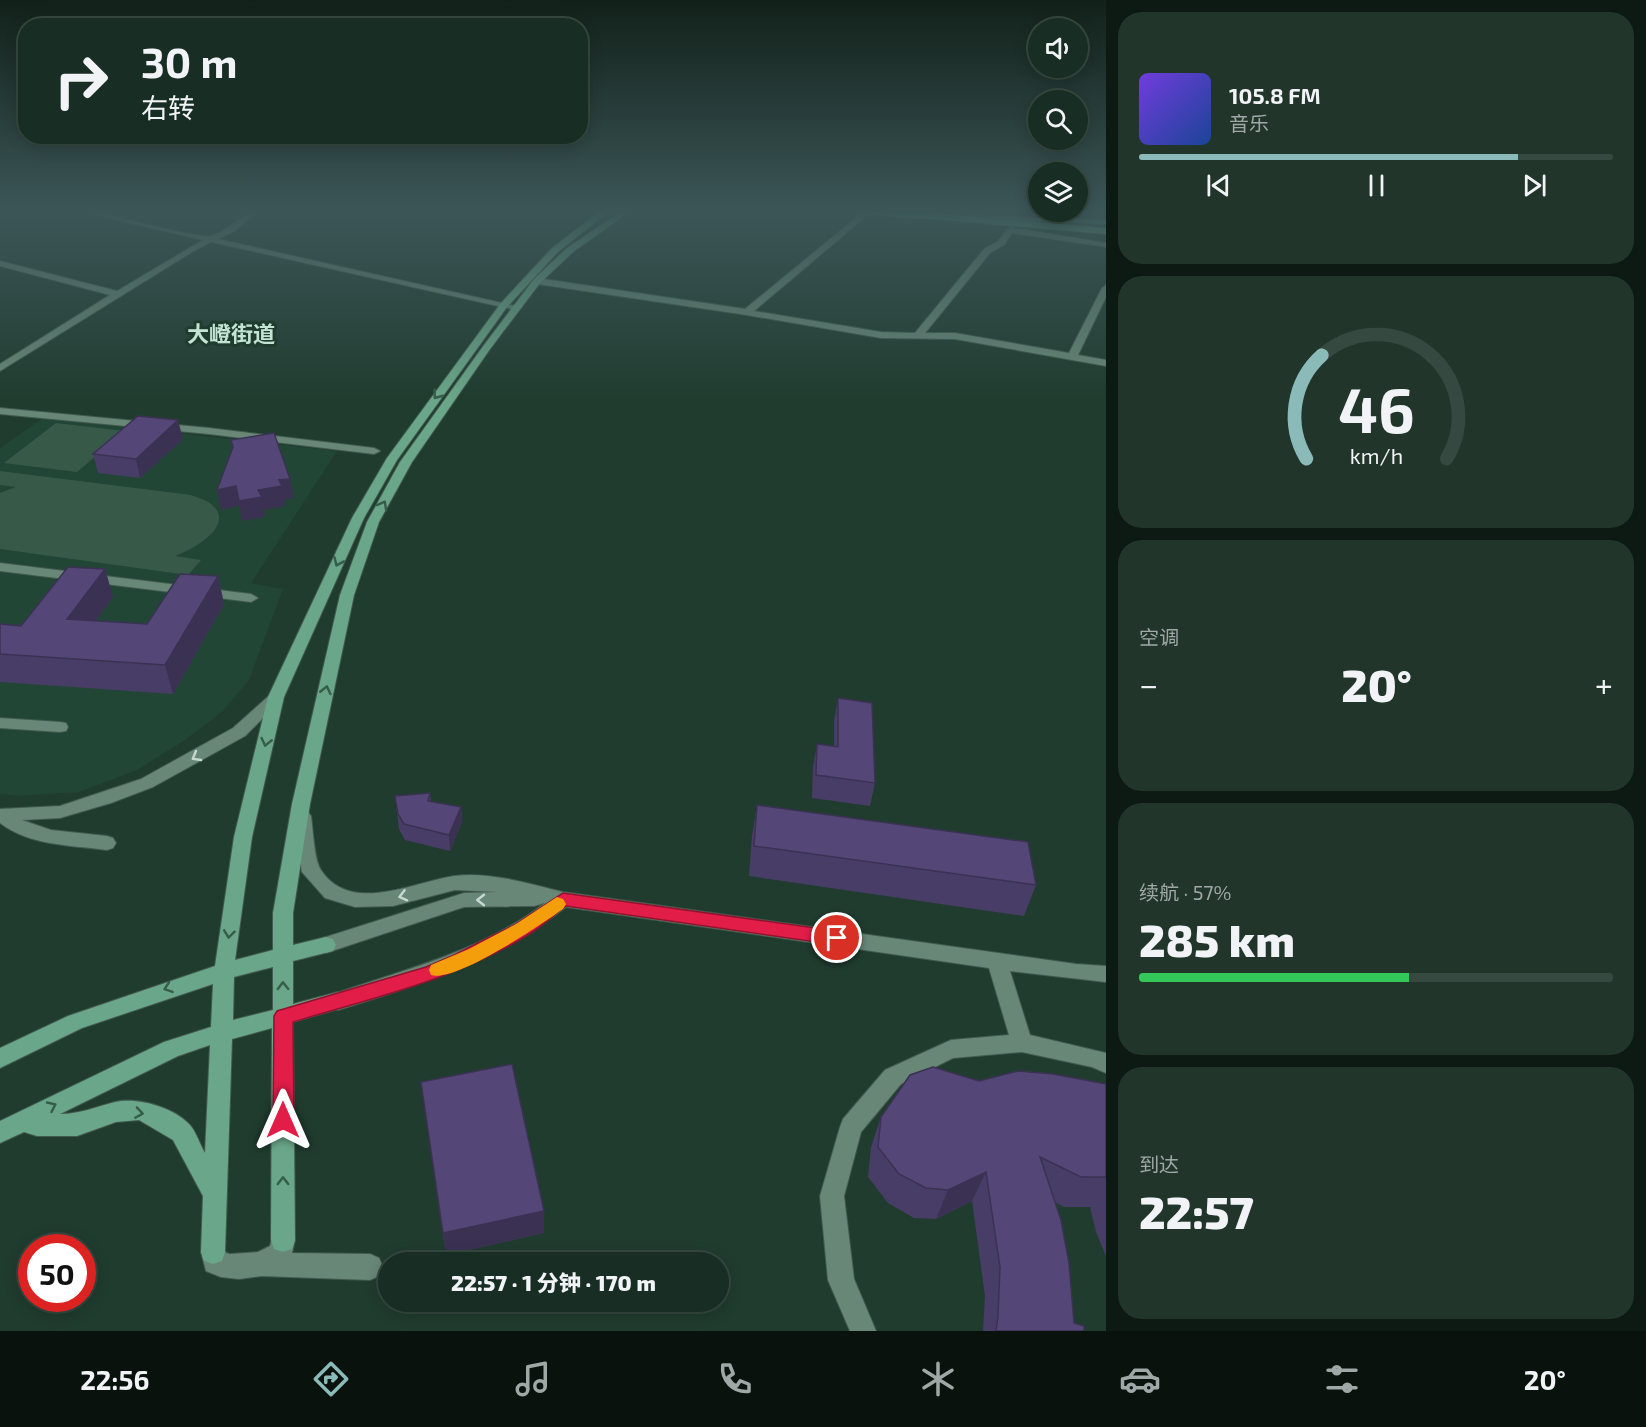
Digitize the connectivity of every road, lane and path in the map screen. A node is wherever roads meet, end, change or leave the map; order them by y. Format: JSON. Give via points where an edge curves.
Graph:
{"nodes":[{"id":1,"x":45,"y":275,"type":"edge"},
{"id":2,"x":147,"y":275,"type":"edge"},
{"id":3,"x":373,"y":275,"type":"edge"},
{"id":4,"x":535,"y":275,"type":"edge"},
{"id":5,"x":543,"y":275,"type":"edge"},
{"id":6,"x":791,"y":275,"type":"edge"},
{"id":7,"x":967,"y":275,"type":"edge"},
{"id":8,"x":537,"y":281,"type":"junction"},
{"id":9,"x":1106,"y":288,"type":"edge"},
{"id":10,"x":116,"y":294,"type":"junction"},
{"id":11,"x":510,"y":306,"type":"junction"},
{"id":12,"x":747,"y":312,"type":"junction"},
{"id":13,"x":918,"y":335,"type":"junction"},
{"id":14,"x":1072,"y":357,"type":"junction"},
{"id":15,"x":1106,"y":363,"type":"edge"},
{"id":16,"x":0,"y":368,"type":"edge"},
{"id":17,"x":0,"y":411,"type":"edge"},
{"id":18,"x":374,"y":451,"type":"dead end"},
{"id":19,"x":0,"y":567,"type":"edge"},
{"id":20,"x":251,"y":598,"type":"dead end"},
{"id":21,"x":276,"y":697,"type":"junction"},
{"id":22,"x":0,"y":723,"type":"edge"},
{"id":23,"x":60,"y":727,"type":"dead end"},
{"id":24,"x":301,"y":804,"type":"junction"},
{"id":25,"x":0,"y":815,"type":"edge"},
{"id":26,"x":107,"y":843,"type":"dead end"},
{"id":27,"x":563,"y":899,"type":"junction"},
{"id":28,"x":326,"y":945,"type":"joint"},
{"id":29,"x":282,"y":956,"type":"junction"},
{"id":30,"x":997,"y":961,"type":"junction"},
{"id":31,"x":224,"y":971,"type":"junction"},
{"id":32,"x":1106,"y":974,"type":"edge"},
{"id":33,"x":338,"y":1001,"type":"joint"},
{"id":34,"x":284,"y":1016,"type":"junction"},
{"id":35,"x":223,"y":1032,"type":"junction"},
{"id":36,"x":1022,"y":1043,"type":"junction"},
{"id":37,"x":0,"y":1058,"type":"edge"},
{"id":38,"x":1106,"y":1064,"type":"edge"},
{"id":39,"x":21,"y":1120,"type":"junction"},
{"id":40,"x":0,"y":1132,"type":"edge"},
{"id":41,"x":215,"y":1194,"type":"junction"},
{"id":42,"x":283,"y":1240,"type":"joint"},
{"id":43,"x":213,"y":1252,"type":"joint"},
{"id":44,"x":266,"y":1265,"type":"junction"},
{"id":45,"x":370,"y":1267,"type":"dead end"},
{"id":46,"x":863,"y":1331,"type":"edge"}],
"edges":[{"from":1,"to":10,"type":"street"},
{"from":2,"to":10,"type":"street"},
{"from":3,"to":11,"type":"street"},
{"from":4,"to":11,"type":"main road"},
{"from":5,"to":8,"type":"main road"},
{"from":6,"to":12,"type":"street"},
{"from":7,"to":13,"type":"street"},
{"from":8,"to":11,"type":"main road"},
{"from":8,"to":12,"type":"street"},
{"from":9,"to":14,"type":"street"},
{"from":10,"to":16,"type":"street"},
{"from":11,"to":21,"type":"main road","one_way":true,"via":[[391,460],[358,518]]},
{"from":24,"to":11,"type":"main road","one_way":true,"via":[[347,595],[374,522],[406,462]]},
{"from":12,"to":13,"type":"street","via":[[881,335]]},
{"from":13,"to":14,"type":"street","via":[[955,336]]},
{"from":14,"to":15,"type":"street"},
{"from":17,"to":18,"type":"street"},
{"from":19,"to":20,"type":"street"},
{"from":21,"to":25,"type":"street","one_way":true,"via":[[239,732],[147,783],[60,812]]},
{"from":21,"to":31,"type":"main road","one_way":true,"via":[[243,837]]},
{"from":22,"to":23,"type":"street"},
{"from":27,"to":24,"type":"street","one_way":true,"via":[[492,884],[455,883],[393,898],[355,900],[332,893],[311,872]]},
{"from":24,"to":29,"type":"main road","via":[[283,913]]},
{"from":25,"to":26,"type":"street","via":[[14,827],[37,834]]},
{"from":27,"to":28,"type":"street","one_way":true,"via":[[464,900]]},
{"from":27,"to":30,"type":"street"},
{"from":27,"to":33,"type":"street","via":[[523,929],[475,954],[430,973]]},
{"from":28,"to":29,"type":"main road"},
{"from":29,"to":31,"type":"main road"},
{"from":34,"to":29,"type":"main road","one_way":true},
{"from":30,"to":32,"type":"street"},
{"from":30,"to":36,"type":"street"},
{"from":31,"to":35,"type":"main road"},
{"from":31,"to":37,"type":"main road","one_way":true,"via":[[73,1023]]},
{"from":33,"to":34,"type":"main road"},
{"from":34,"to":35,"type":"main road"},
{"from":42,"to":34,"type":"main road","one_way":true},
{"from":39,"to":35,"type":"main road","one_way":true,"via":[[171,1049]]},
{"from":35,"to":41,"type":"main road"},
{"from":36,"to":38,"type":"street"},
{"from":36,"to":46,"type":"street","via":[[951,1049],[893,1077],[851,1127],[832,1196],[841,1280]]},
{"from":39,"to":40,"type":"main road"},
{"from":39,"to":41,"type":"main road","one_way":true,"via":[[37,1125],[77,1125],[116,1112],[139,1110],[180,1132]]},
{"from":41,"to":43,"type":"main road"},
{"from":42,"to":44,"type":"street","via":[[280,1253]]},
{"from":43,"to":44,"type":"street","via":[[215,1262],[222,1266]]},
{"from":44,"to":45,"type":"street"}]}
